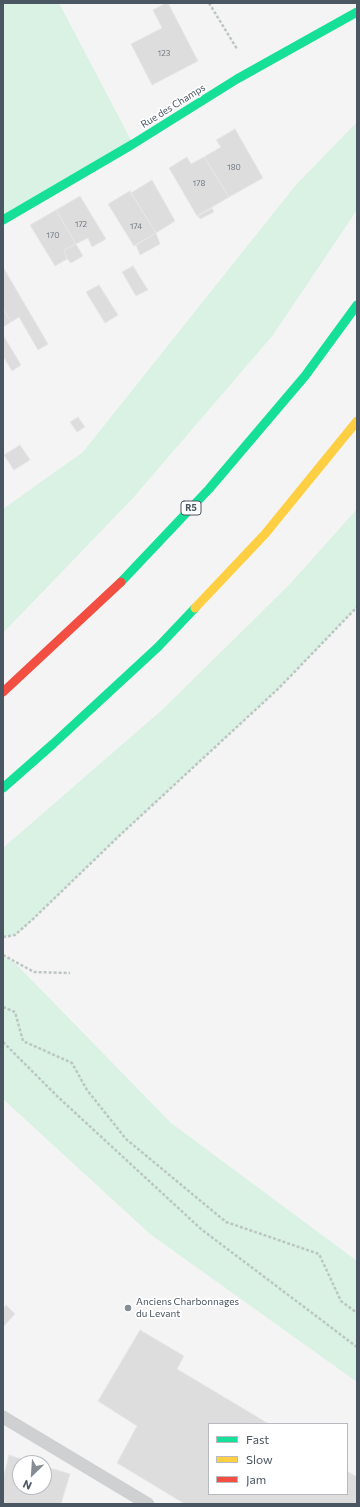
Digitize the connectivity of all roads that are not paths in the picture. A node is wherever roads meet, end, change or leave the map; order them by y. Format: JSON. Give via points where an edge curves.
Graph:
{"nodes":[{"id":1,"x":357,"y":12,"type":"edge"},
{"id":2,"x":3,"y":220,"type":"edge"},
{"id":3,"x":357,"y":305,"type":"edge"},
{"id":4,"x":357,"y":421,"type":"edge"},
{"id":5,"x":3,"y":692,"type":"edge"},
{"id":6,"x":3,"y":788,"type":"edge"},
{"id":7,"x":3,"y":1417,"type":"edge"},
{"id":8,"x":148,"y":1504,"type":"edge"}],
"edges":[{"from":1,"to":2,"type":"main road","name":"Rue des Champs","via":[[237,79]]},
{"from":3,"to":5,"type":"main road","number":"R5","via":[[305,376],[209,489],[112,591]]},
{"from":4,"to":6,"type":"main road","via":[[265,534],[158,647]]},
{"from":7,"to":8,"type":"lane"}]}
